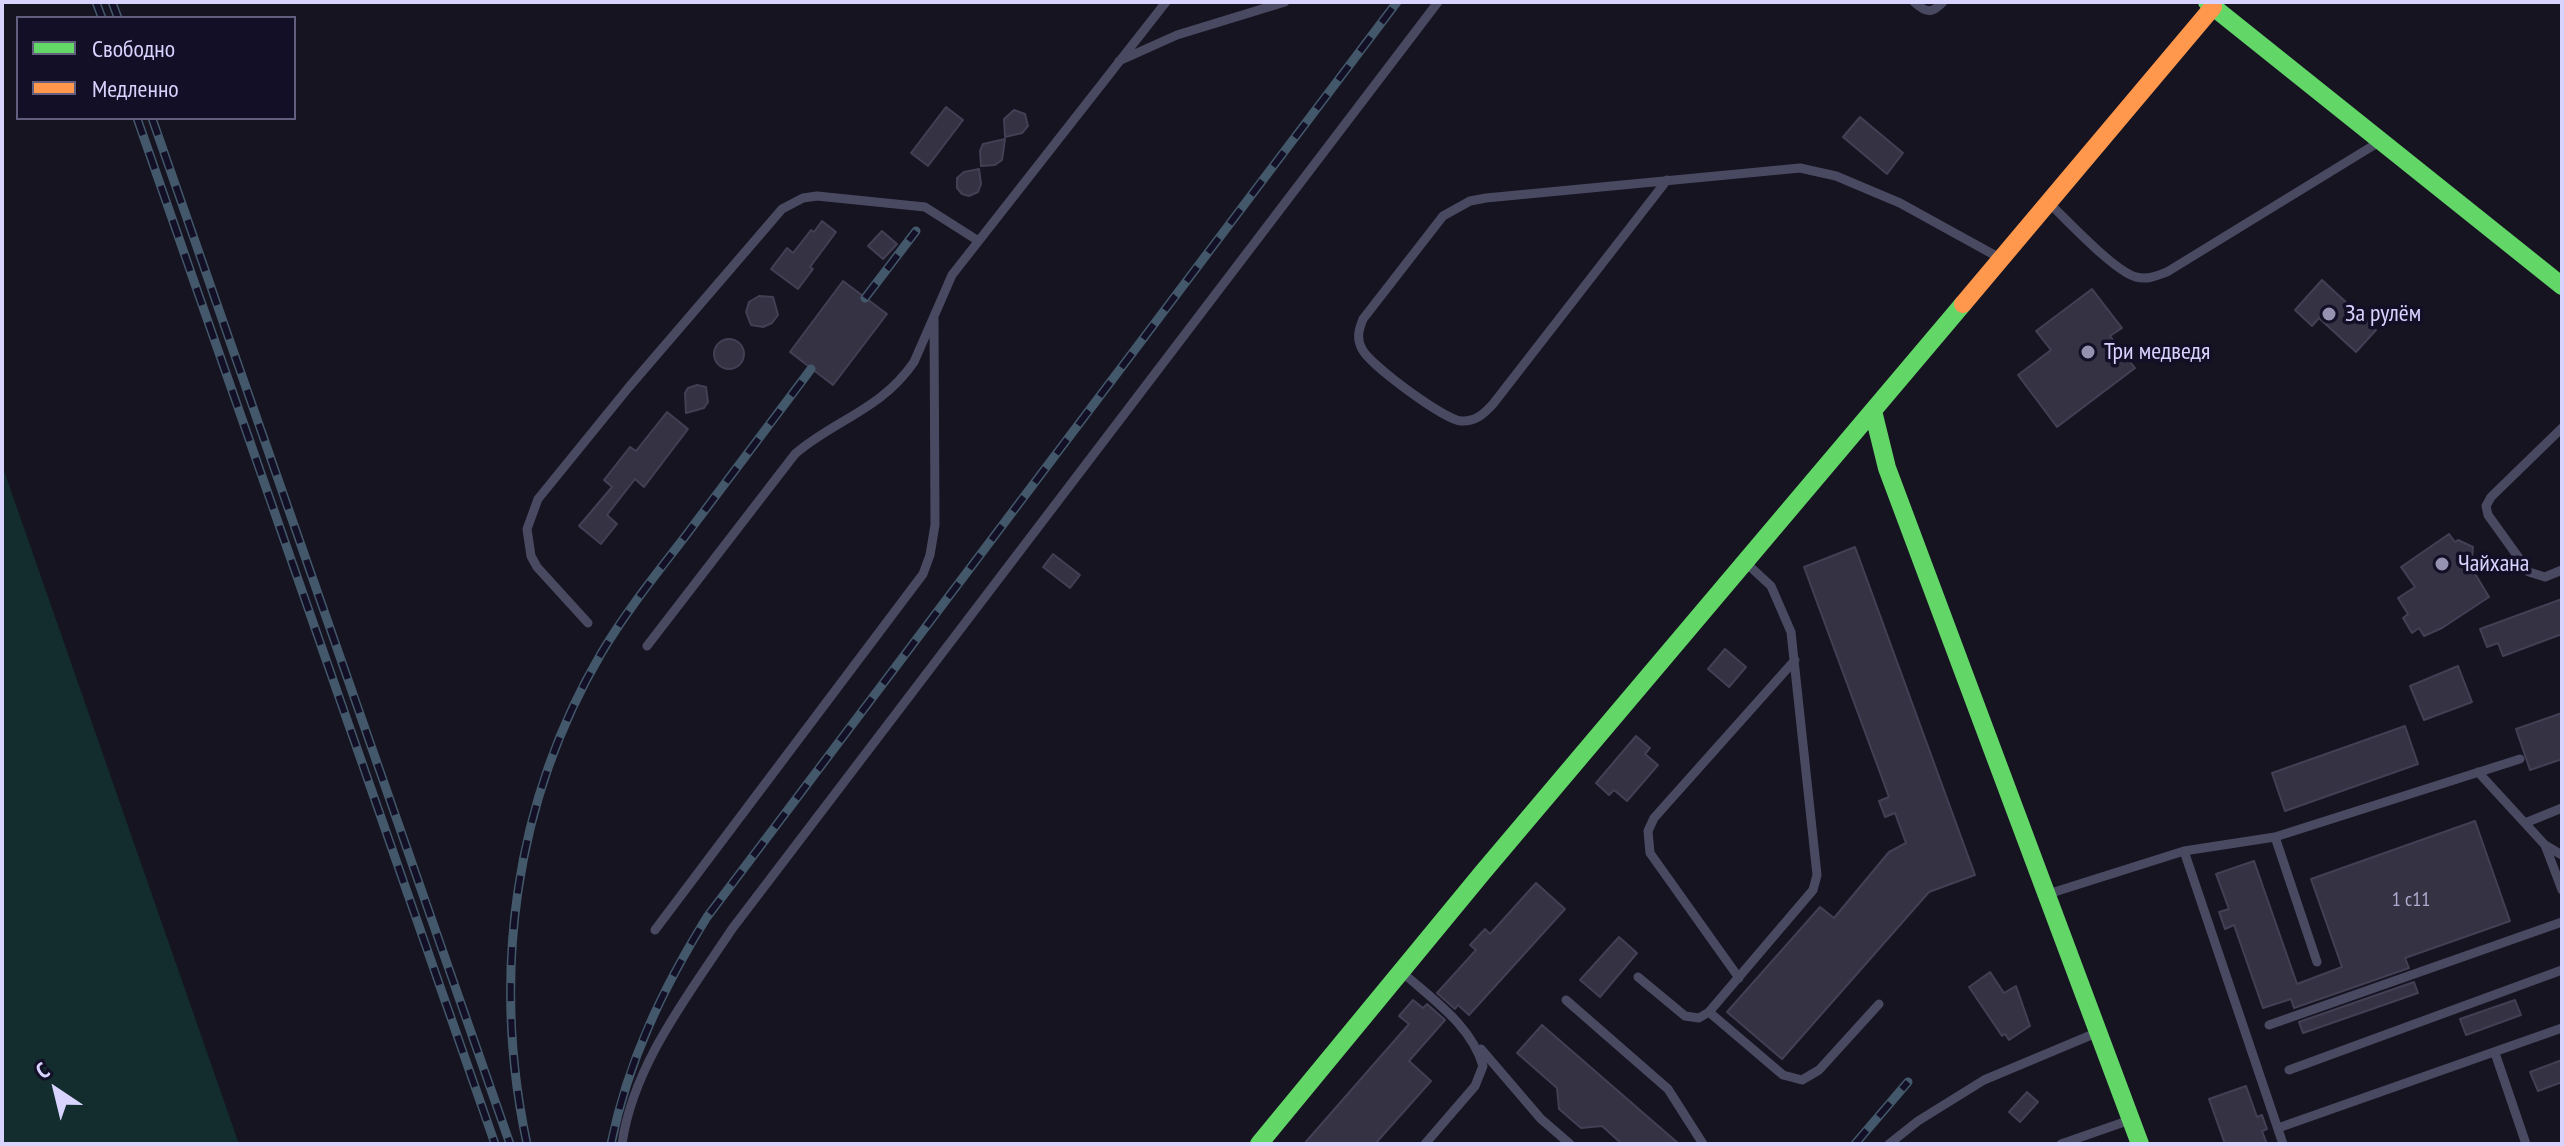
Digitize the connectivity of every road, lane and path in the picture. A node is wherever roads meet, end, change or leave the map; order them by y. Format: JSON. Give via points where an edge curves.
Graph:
{"nodes":[{"id":1,"x":1166,"y":2,"type":"edge"},
{"id":2,"x":1285,"y":2,"type":"edge"},
{"id":3,"x":1438,"y":2,"type":"edge"},
{"id":4,"x":1914,"y":2,"type":"edge"},
{"id":5,"x":1943,"y":2,"type":"edge"},
{"id":6,"x":2210,"y":4,"type":"edge"},
{"id":7,"x":1116,"y":63,"type":"junction"},
{"id":8,"x":2381,"y":141,"type":"junction"},
{"id":9,"x":1667,"y":180,"type":"junction"},
{"id":10,"x":2049,"y":203,"type":"junction"},
{"id":11,"x":977,"y":240,"type":"junction"},
{"id":12,"x":2002,"y":259,"type":"junction"},
{"id":13,"x":2562,"y":286,"type":"edge"},
{"id":14,"x":934,"y":315,"type":"junction"},
{"id":15,"x":1873,"y":411,"type":"junction"},
{"id":16,"x":2562,"y":428,"type":"edge"},
{"id":17,"x":1745,"y":562,"type":"junction"},
{"id":18,"x":2562,"y":570,"type":"edge"},
{"id":19,"x":588,"y":623,"type":"dead end"},
{"id":20,"x":647,"y":646,"type":"dead end"},
{"id":21,"x":1795,"y":660,"type":"junction"},
{"id":22,"x":2520,"y":759,"type":"dead end"},
{"id":23,"x":2478,"y":772,"type":"junction"},
{"id":24,"x":2562,"y":808,"type":"edge"},
{"id":25,"x":2525,"y":823,"type":"junction"},
{"id":26,"x":2275,"y":837,"type":"junction"},
{"id":27,"x":2545,"y":845,"type":"junction"},
{"id":28,"x":2184,"y":851,"type":"junction"},
{"id":29,"x":2562,"y":855,"type":"edge"},
{"id":30,"x":2562,"y":890,"type":"edge"},
{"id":31,"x":2048,"y":894,"type":"junction"},
{"id":32,"x":2562,"y":922,"type":"edge"},
{"id":33,"x":655,"y":930,"type":"dead end"},
{"id":34,"x":2317,"y":962,"type":"dead end"},
{"id":35,"x":2562,"y":970,"type":"edge"},
{"id":36,"x":1401,"y":971,"type":"junction"},
{"id":37,"x":1638,"y":977,"type":"dead end"},
{"id":38,"x":1739,"y":978,"type":"junction"},
{"id":39,"x":1566,"y":1000,"type":"dead end"},
{"id":40,"x":1879,"y":1004,"type":"dead end"},
{"id":41,"x":1709,"y":1012,"type":"junction"},
{"id":42,"x":2269,"y":1025,"type":"dead end"},
{"id":43,"x":2562,"y":1028,"type":"edge"},
{"id":44,"x":2099,"y":1032,"type":"junction"},
{"id":45,"x":1473,"y":1041,"type":"junction"},
{"id":46,"x":2495,"y":1053,"type":"junction"},
{"id":47,"x":2289,"y":1070,"type":"dead end"},
{"id":48,"x":2131,"y":1120,"type":"junction"},
{"id":49,"x":2278,"y":1128,"type":"junction"},
{"id":50,"x":622,"y":1144,"type":"edge"},
{"id":51,"x":1259,"y":1144,"type":"edge"},
{"id":52,"x":1425,"y":1144,"type":"edge"},
{"id":53,"x":1570,"y":1144,"type":"edge"},
{"id":54,"x":1703,"y":1144,"type":"edge"},
{"id":55,"x":1889,"y":1144,"type":"edge"},
{"id":56,"x":2061,"y":1144,"type":"edge"},
{"id":57,"x":2140,"y":1144,"type":"edge"},
{"id":58,"x":2283,"y":1144,"type":"edge"},
{"id":59,"x":2526,"y":1144,"type":"edge"}],
"edges":[{"from":1,"to":7,"type":"lane"},
{"from":2,"to":7,"type":"lane","via":[[1177,35]]},
{"from":3,"to":50,"type":"lane","via":[[732,929],[646,1069]]},
{"from":4,"to":5,"type":"lane","via":[[1926,11]]},
{"from":6,"to":8,"type":"street"},
{"from":6,"to":10,"type":"street"},
{"from":7,"to":11,"type":"lane"},
{"from":8,"to":10,"type":"lane","via":[[2149,279],[2117,267]]},
{"from":8,"to":13,"type":"street"},
{"from":9,"to":9,"type":"lane","via":[[1493,404],[1473,420],[1440,413],[1377,367],[1360,345],[1363,319],[1433,226],[1462,205],[1486,198]]},
{"from":9,"to":12,"type":"lane","via":[[1800,168],[1820,171],[1900,203]]},
{"from":10,"to":12,"type":"street"},
{"from":11,"to":14,"type":"lane","via":[[952,275]]},
{"from":11,"to":19,"type":"lane","via":[[939,213],[912,204],[817,196],[782,209],[538,499],[527,529],[531,556]]},
{"from":12,"to":15,"type":"street"},
{"from":14,"to":20,"type":"lane","via":[[905,374],[873,405],[795,454]]},
{"from":14,"to":33,"type":"lane","via":[[935,525],[923,574]]},
{"from":15,"to":17,"type":"street"},
{"from":15,"to":31,"type":"street","via":[[1887,468]]},
{"from":16,"to":18,"type":"lane","via":[[2486,506],[2529,572],[2545,577]]},
{"from":17,"to":21,"type":"lane","via":[[1764,577],[1776,597],[1791,632]]},
{"from":17,"to":36,"type":"street"},
{"from":21,"to":38,"type":"lane","via":[[1817,875],[1807,901]]},
{"from":21,"to":38,"type":"lane","via":[[1648,831],[1650,853]]},
{"from":22,"to":23,"type":"lane"},
{"from":23,"to":25,"type":"lane"},
{"from":23,"to":26,"type":"lane"},
{"from":24,"to":25,"type":"lane"},
{"from":25,"to":27,"type":"lane"},
{"from":26,"to":28,"type":"lane"},
{"from":26,"to":34,"type":"lane"},
{"from":27,"to":29,"type":"lane"},
{"from":27,"to":30,"type":"lane"},
{"from":28,"to":31,"type":"lane"},
{"from":28,"to":49,"type":"lane"},
{"from":31,"to":44,"type":"street"},
{"from":32,"to":42,"type":"lane"},
{"from":35,"to":47,"type":"lane"},
{"from":36,"to":45,"type":"lane"},
{"from":36,"to":51,"type":"street"},
{"from":37,"to":41,"type":"lane","via":[[1691,1019]]},
{"from":38,"to":41,"type":"lane"},
{"from":39,"to":54,"type":"lane","via":[[1668,1089]]},
{"from":40,"to":41,"type":"lane","via":[[1819,1070],[1802,1080],[1783,1075]]},
{"from":43,"to":46,"type":"lane"},
{"from":44,"to":48,"type":"street"},
{"from":44,"to":55,"type":"lane","via":[[1984,1080]]},
{"from":45,"to":52,"type":"lane","via":[[1483,1066],[1479,1079]]},
{"from":45,"to":53,"type":"lane","via":[[1524,1101]]},
{"from":46,"to":49,"type":"lane"},
{"from":46,"to":59,"type":"lane"},
{"from":48,"to":56,"type":"lane"},
{"from":48,"to":57,"type":"street"},
{"from":49,"to":58,"type":"lane"}]}
